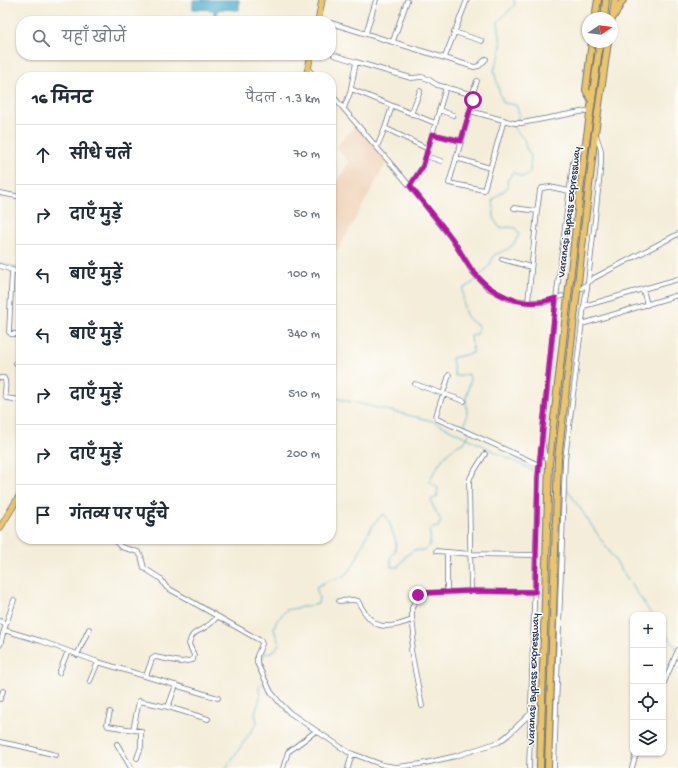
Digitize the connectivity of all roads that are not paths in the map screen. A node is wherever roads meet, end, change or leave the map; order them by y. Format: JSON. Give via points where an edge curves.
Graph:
{"nodes":[{"id":1,"x":322,"y":0,"type":"edge"},
{"id":2,"x":376,"y":0,"type":"edge"},
{"id":3,"x":467,"y":0,"type":"edge"},
{"id":4,"x":598,"y":0,"type":"edge"},
{"id":5,"x":606,"y":0,"type":"edge"},
{"id":6,"x":615,"y":0,"type":"edge"},
{"id":7,"x":623,"y":0,"type":"edge"},
{"id":8,"x":407,"y":1,"type":"edge"},
{"id":9,"x":596,"y":12,"type":"edge"},
{"id":10,"x":605,"y":12,"type":"edge"},
{"id":11,"x":613,"y":12,"type":"edge"},
{"id":12,"x":616,"y":12,"type":"edge"},
{"id":13,"x":320,"y":16,"type":"edge"},
{"id":14,"x":336,"y":24,"type":"edge"},
{"id":15,"x":454,"y":32,"type":"junction"},
{"id":16,"x":366,"y":33,"type":"junction"},
{"id":17,"x":393,"y":41,"type":"junction"},
{"id":18,"x":482,"y":41,"type":"dead end"},
{"id":19,"x":591,"y":48,"type":"edge"},
{"id":20,"x":599,"y":48,"type":"edge"},
{"id":21,"x":607,"y":48,"type":"edge"},
{"id":22,"x":336,"y":56,"type":"edge"},
{"id":23,"x":445,"y":57,"type":"junction"},
{"id":24,"x":486,"y":59,"type":"dead end"},
{"id":25,"x":310,"y":60,"type":"edge"},
{"id":26,"x":356,"y":62,"type":"junction"},
{"id":27,"x":309,"y":70,"type":"edge"},
{"id":28,"x":477,"y":81,"type":"dead end"},
{"id":29,"x":446,"y":87,"type":"junction"},
{"id":30,"x":350,"y":89,"type":"junction"},
{"id":31,"x":420,"y":91,"type":"dead end"},
{"id":32,"x":472,"y":95,"type":"junction"},
{"id":33,"x":336,"y":99,"type":"edge"},
{"id":34,"x":592,"y":101,"type":"junction"},
{"id":35,"x":392,"y":106,"type":"junction"},
{"id":36,"x":344,"y":108,"type":"junction"},
{"id":37,"x":439,"y":110,"type":"junction"},
{"id":38,"x":591,"y":110,"type":"junction"},
{"id":39,"x":470,"y":111,"type":"junction"},
{"id":40,"x":411,"y":114,"type":"junction"},
{"id":41,"x":453,"y":114,"type":"dead end"},
{"id":42,"x":504,"y":120,"type":"junction"},
{"id":43,"x":435,"y":123,"type":"junction"},
{"id":44,"x":386,"y":128,"type":"junction"},
{"id":45,"x":596,"y":133,"type":"junction"},
{"id":46,"x":432,"y":134,"type":"junction"},
{"id":47,"x":461,"y":141,"type":"junction"},
{"id":48,"x":586,"y":142,"type":"junction"},
{"id":49,"x":377,"y":147,"type":"junction"},
{"id":50,"x":428,"y":149,"type":"junction"},
{"id":51,"x":426,"y":156,"type":"junction"},
{"id":52,"x":456,"y":158,"type":"junction"},
{"id":53,"x":441,"y":161,"type":"dead end"},
{"id":54,"x":490,"y":168,"type":"junction"},
{"id":55,"x":410,"y":186,"type":"junction"},
{"id":56,"x":569,"y":191,"type":"junction"},
{"id":57,"x":0,"y":193,"type":"edge"},
{"id":58,"x":16,"y":196,"type":"edge"},
{"id":59,"x":514,"y":208,"type":"dead end"},
{"id":60,"x":537,"y":211,"type":"junction"},
{"id":61,"x":678,"y":234,"type":"edge"},
{"id":62,"x":502,"y":259,"type":"dead end"},
{"id":63,"x":0,"y":266,"type":"edge"},
{"id":64,"x":531,"y":267,"type":"junction"},
{"id":65,"x":12,"y":270,"type":"junction"},
{"id":66,"x":16,"y":271,"type":"edge"},
{"id":67,"x":678,"y":279,"type":"edge"},
{"id":68,"x":588,"y":282,"type":"junction"},
{"id":69,"x":582,"y":288,"type":"dead end"},
{"id":70,"x":643,"y":289,"type":"junction"},
{"id":71,"x":678,"y":295,"type":"edge"},
{"id":72,"x":562,"y":296,"type":"dead end"},
{"id":73,"x":556,"y":298,"type":"junction"},
{"id":74,"x":528,"y":302,"type":"junction"},
{"id":75,"x":647,"y":304,"type":"junction"},
{"id":76,"x":584,"y":306,"type":"junction"},
{"id":77,"x":582,"y":324,"type":"junction"},
{"id":78,"x":16,"y":334,"type":"edge"},
{"id":79,"x":449,"y":375,"type":"dead end"},
{"id":80,"x":0,"y":378,"type":"edge"},
{"id":81,"x":415,"y":384,"type":"dead end"},
{"id":82,"x":443,"y":393,"type":"junction"},
{"id":83,"x":16,"y":399,"type":"edge"},
{"id":84,"x":464,"y":401,"type":"dead end"},
{"id":85,"x":542,"y":447,"type":"junction"},
{"id":86,"x":485,"y":454,"type":"dead end"},
{"id":87,"x":549,"y":463,"type":"junction"},
{"id":88,"x":539,"y":465,"type":"junction"},
{"id":89,"x":16,"y":501,"type":"edge"},
{"id":90,"x":0,"y":528,"type":"edge"},
{"id":91,"x":118,"y":544,"type":"edge"},
{"id":92,"x":436,"y":551,"type":"dead end"},
{"id":93,"x":447,"y":552,"type":"junction"},
{"id":94,"x":471,"y":554,"type":"junction"},
{"id":95,"x":536,"y":555,"type":"junction"},
{"id":96,"x":471,"y":591,"type":"junction"},
{"id":97,"x":447,"y":592,"type":"junction"},
{"id":98,"x":535,"y":592,"type":"junction"},
{"id":99,"x":14,"y":600,"type":"dead end"},
{"id":100,"x":340,"y":601,"type":"dead end"},
{"id":101,"x":217,"y":617,"type":"junction"},
{"id":102,"x":412,"y":620,"type":"junction"},
{"id":103,"x":0,"y":621,"type":"edge"},
{"id":104,"x":6,"y":624,"type":"junction"},
{"id":105,"x":89,"y":629,"type":"dead end"},
{"id":106,"x":4,"y":630,"type":"junction"},
{"id":107,"x":1,"y":636,"type":"edge"},
{"id":108,"x":0,"y":645,"type":"edge"},
{"id":109,"x":68,"y":651,"type":"junction"},
{"id":110,"x":677,"y":652,"type":"edge"},
{"id":111,"x":77,"y":655,"type":"junction"},
{"id":112,"x":98,"y":662,"type":"junction"},
{"id":113,"x":59,"y":673,"type":"dead end"},
{"id":114,"x":146,"y":676,"type":"junction"},
{"id":115,"x":90,"y":681,"type":"dead end"},
{"id":116,"x":663,"y":684,"type":"edge"},
{"id":117,"x":176,"y":685,"type":"junction"},
{"id":118,"x":4,"y":691,"type":"dead end"},
{"id":119,"x":218,"y":698,"type":"dead end"},
{"id":120,"x":0,"y":699,"type":"edge"},
{"id":121,"x":422,"y":706,"type":"dead end"},
{"id":122,"x":168,"y":707,"type":"junction"},
{"id":123,"x":110,"y":712,"type":"dead end"},
{"id":124,"x":531,"y":713,"type":"junction"},
{"id":125,"x":208,"y":718,"type":"dead end"},
{"id":126,"x":133,"y":730,"type":"junction"},
{"id":127,"x":316,"y":730,"type":"junction"},
{"id":128,"x":0,"y":742,"type":"edge"},
{"id":129,"x":117,"y":744,"type":"dead end"},
{"id":130,"x":352,"y":754,"type":"junction"},
{"id":131,"x":56,"y":755,"type":"dead end"},
{"id":132,"x":635,"y":756,"type":"edge"},
{"id":133,"x":138,"y":758,"type":"dead end"},
{"id":134,"x":421,"y":766,"type":"edge"},
{"id":135,"x":390,"y":767,"type":"edge"},
{"id":136,"x":131,"y":768,"type":"edge"},
{"id":137,"x":283,"y":768,"type":"edge"},
{"id":138,"x":348,"y":768,"type":"edge"},
{"id":139,"x":529,"y":768,"type":"edge"},
{"id":140,"x":540,"y":768,"type":"edge"},
{"id":141,"x":548,"y":768,"type":"edge"},
{"id":142,"x":554,"y":768,"type":"edge"},
{"id":143,"x":632,"y":768,"type":"edge"}],
"edges":[{"from":1,"to":13,"type":"main road"},
{"from":2,"to":16,"type":"street"},
{"from":3,"to":15,"type":"street"},
{"from":4,"to":9,"type":"highway"},
{"from":5,"to":10,"type":"highway"},
{"from":6,"to":11,"type":"highway"},
{"from":7,"to":12,"type":"highway"},
{"from":8,"to":17,"type":"street"},
{"from":14,"to":16,"type":"street"},
{"from":15,"to":18,"type":"street"},
{"from":15,"to":23,"type":"street"},
{"from":16,"to":17,"type":"street"},
{"from":17,"to":23,"type":"street"},
{"from":19,"to":34,"type":"highway","via":[[586,90]]},
{"from":20,"to":34,"type":"highway","name":"Varanasi Bypass Expressway"},
{"from":21,"to":45,"type":"highway","name":"Varanasi Bypass Expressway"},
{"from":22,"to":26,"type":"street"},
{"from":23,"to":24,"type":"street","via":[[474,66],[479,66]]},
{"from":25,"to":27,"type":"main road"},
{"from":26,"to":29,"type":"street","via":[[411,78],[422,77]]},
{"from":26,"to":30,"type":"street"},
{"from":28,"to":32,"type":"street"},
{"from":29,"to":32,"type":"street"},
{"from":29,"to":37,"type":"street"},
{"from":30,"to":35,"type":"street"},
{"from":30,"to":36,"type":"street"},
{"from":31,"to":40,"type":"street"},
{"from":32,"to":39,"type":"street"},
{"from":33,"to":36,"type":"street"},
{"from":34,"to":38,"type":"highway","name":"Varanasi Bypass Expressway"},
{"from":35,"to":40,"type":"street"},
{"from":35,"to":44,"type":"street"},
{"from":36,"to":49,"type":"street"},
{"from":37,"to":41,"type":"street"},
{"from":37,"to":43,"type":"street"},
{"from":38,"to":42,"type":"street","via":[[516,123]]},
{"from":38,"to":48,"type":"highway","name":"Varanasi Bypass Expressway"},
{"from":39,"to":42,"type":"street"},
{"from":39,"to":47,"type":"street"},
{"from":40,"to":43,"type":"street"},
{"from":42,"to":54,"type":"street"},
{"from":43,"to":46,"type":"street"},
{"from":44,"to":49,"type":"street"},
{"from":44,"to":50,"type":"street"},
{"from":45,"to":68,"type":"street","via":[[601,164]]},
{"from":45,"to":141,"type":"highway","name":"Varanasi Bypass Expressway","via":[[558,459]]},
{"from":46,"to":47,"type":"street"},
{"from":46,"to":50,"type":"street"},
{"from":47,"to":52,"type":"street"},
{"from":48,"to":56,"type":"street","via":[[575,156]]},
{"from":48,"to":87,"type":"highway","name":"Varanasi Bypass Expressway"},
{"from":49,"to":55,"type":"street"},
{"from":50,"to":51,"type":"street"},
{"from":51,"to":53,"type":"street"},
{"from":51,"to":55,"type":"street","via":[[422,169]]},
{"from":52,"to":54,"type":"street"},
{"from":52,"to":54,"type":"street","via":[[449,184],[484,190]]},
{"from":55,"to":74,"type":"street","via":[[452,239],[472,271],[488,288],[509,298]]},
{"from":56,"to":60,"type":"street","via":[[542,188]]},
{"from":56,"to":73,"type":"street"},
{"from":57,"to":58,"type":"street"},
{"from":59,"to":60,"type":"street"},
{"from":60,"to":64,"type":"street"},
{"from":61,"to":68,"type":"street"},
{"from":62,"to":64,"type":"street"},
{"from":63,"to":65,"type":"street"},
{"from":64,"to":74,"type":"street"},
{"from":65,"to":66,"type":"street"},
{"from":65,"to":78,"type":"street","via":[[9,332]]},
{"from":67,"to":70,"type":"street"},
{"from":68,"to":69,"type":"street"},
{"from":68,"to":76,"type":"street"},
{"from":70,"to":75,"type":"street"},
{"from":70,"to":76,"type":"street"},
{"from":71,"to":75,"type":"street"},
{"from":72,"to":73,"type":"street"},
{"from":73,"to":74,"type":"street","via":[[546,302]]},
{"from":73,"to":85,"type":"street"},
{"from":75,"to":77,"type":"street"},
{"from":76,"to":77,"type":"street"},
{"from":77,"to":142,"type":"street","via":[[565,460]]},
{"from":79,"to":82,"type":"street"},
{"from":80,"to":83,"type":"street","via":[[6,381],[6,398]]},
{"from":81,"to":82,"type":"street"},
{"from":82,"to":84,"type":"street"},
{"from":82,"to":88,"type":"street","via":[[436,419]]},
{"from":85,"to":87,"type":"street"},
{"from":85,"to":88,"type":"street"},
{"from":86,"to":94,"type":"street","via":[[469,481]]},
{"from":87,"to":140,"type":"highway","name":"Varanasi Bypass Expressway"},
{"from":88,"to":95,"type":"street"},
{"from":89,"to":90,"type":"main road"},
{"from":91,"to":101,"type":"street","via":[[138,552],[144,568],[162,579],[166,587]]},
{"from":92,"to":93,"type":"street"},
{"from":93,"to":94,"type":"street"},
{"from":93,"to":97,"type":"street"},
{"from":94,"to":95,"type":"street"},
{"from":94,"to":96,"type":"street"},
{"from":95,"to":98,"type":"street"},
{"from":96,"to":97,"type":"street"},
{"from":96,"to":98,"type":"street"},
{"from":97,"to":102,"type":"street","via":[[418,595],[412,608]]},
{"from":98,"to":124,"type":"street"},
{"from":99,"to":104,"type":"street"},
{"from":100,"to":102,"type":"street","via":[[358,601],[367,617],[380,626],[398,626]]},
{"from":101,"to":114,"type":"street","via":[[208,626],[192,635],[189,644],[194,657],[191,661],[155,657]]},
{"from":101,"to":127,"type":"street","via":[[261,641],[257,663],[268,686],[290,712]]},
{"from":102,"to":121,"type":"street","via":[[414,634],[411,650]]},
{"from":103,"to":104,"type":"street"},
{"from":104,"to":106,"type":"street"},
{"from":105,"to":111,"type":"street"},
{"from":106,"to":107,"type":"street"},
{"from":106,"to":109,"type":"street"},
{"from":107,"to":108,"type":"street"},
{"from":109,"to":111,"type":"street"},
{"from":109,"to":113,"type":"street"},
{"from":110,"to":116,"type":"street"},
{"from":111,"to":112,"type":"street"},
{"from":112,"to":114,"type":"street"},
{"from":112,"to":115,"type":"street"},
{"from":114,"to":117,"type":"street"},
{"from":117,"to":119,"type":"street"},
{"from":117,"to":122,"type":"street"},
{"from":118,"to":120,"type":"street"},
{"from":122,"to":125,"type":"street"},
{"from":122,"to":126,"type":"street","via":[[138,702]]},
{"from":123,"to":126,"type":"street","via":[[108,726]]},
{"from":124,"to":134,"type":"street","via":[[499,742]]},
{"from":124,"to":139,"type":"street"},
{"from":126,"to":133,"type":"street","via":[[141,732]]},
{"from":127,"to":130,"type":"street"},
{"from":127,"to":137,"type":"street","via":[[288,752]]},
{"from":128,"to":131,"type":"street"},
{"from":129,"to":136,"type":"street"},
{"from":130,"to":135,"type":"street"},
{"from":130,"to":138,"type":"street"},
{"from":132,"to":143,"type":"street"},
{"from":134,"to":135,"type":"street"}]}
